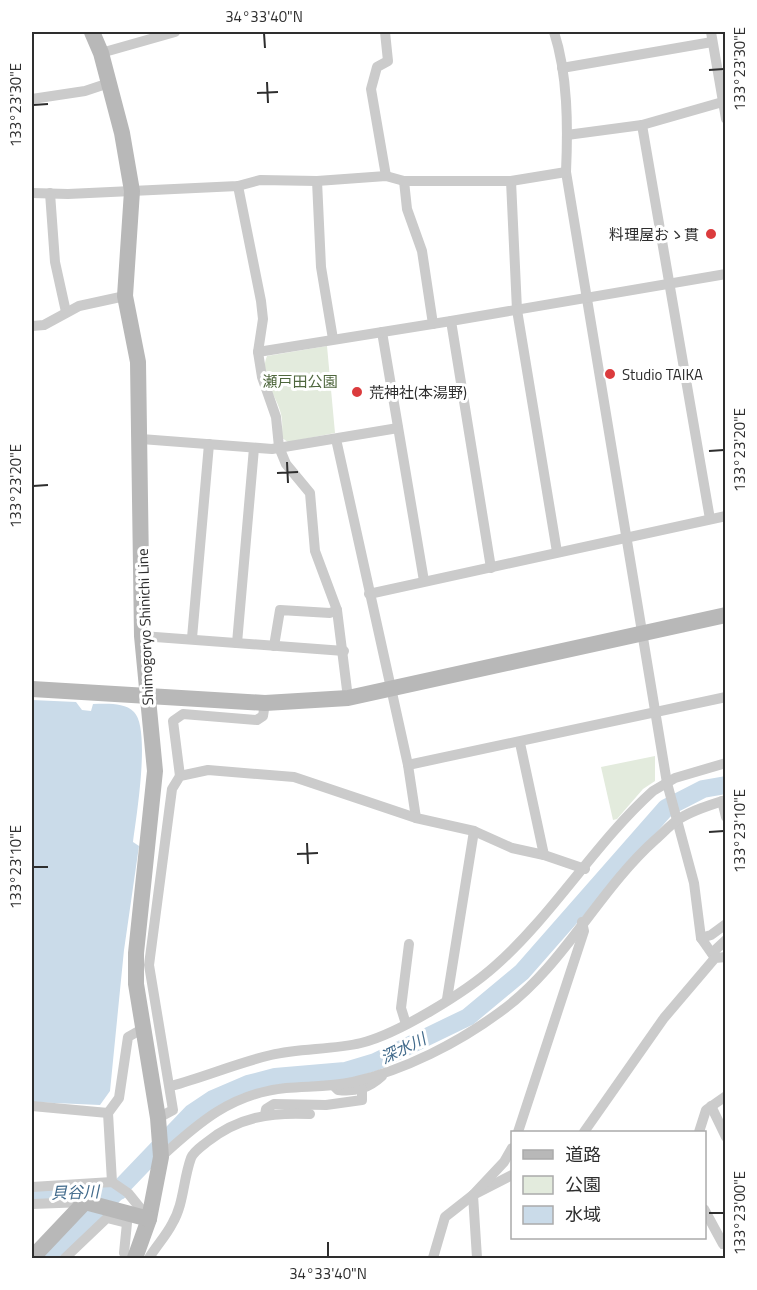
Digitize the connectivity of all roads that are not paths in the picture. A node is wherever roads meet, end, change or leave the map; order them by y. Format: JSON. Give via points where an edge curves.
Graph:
{"nodes":[{"id":1,"x":92,"y":32,"type":"edge"},
{"id":2,"x":175,"y":32,"type":"edge"},
{"id":3,"x":384,"y":32,"type":"edge"},
{"id":4,"x":554,"y":32,"type":"edge"},
{"id":5,"x":711,"y":37,"type":"edge"},
{"id":6,"x":101,"y":53,"type":"junction"},
{"id":7,"x":562,"y":68,"type":"junction"},
{"id":8,"x":109,"y":83,"type":"junction"},
{"id":9,"x":32,"y":99,"type":"edge"},
{"id":10,"x":724,"y":102,"type":"edge"},
{"id":11,"x":726,"y":119,"type":"edge"},
{"id":12,"x":642,"y":125,"type":"junction"},
{"id":13,"x":567,"y":135,"type":"junction"},
{"id":14,"x":566,"y":172,"type":"junction"},
{"id":15,"x":386,"y":176,"type":"junction"},
{"id":16,"x":317,"y":181,"type":"junction"},
{"id":17,"x":404,"y":181,"type":"junction"},
{"id":18,"x":511,"y":181,"type":"junction"},
{"id":19,"x":237,"y":186,"type":"junction"},
{"id":20,"x":132,"y":191,"type":"junction"},
{"id":21,"x":32,"y":192,"type":"edge"},
{"id":22,"x":50,"y":193,"type":"junction"},
{"id":23,"x":726,"y":274,"type":"edge"},
{"id":24,"x":670,"y":283,"type":"junction"},
{"id":25,"x":125,"y":296,"type":"junction"},
{"id":26,"x":587,"y":298,"type":"junction"},
{"id":27,"x":517,"y":310,"type":"junction"},
{"id":28,"x":66,"y":312,"type":"junction"},
{"id":29,"x":451,"y":321,"type":"junction"},
{"id":30,"x":433,"y":324,"type":"junction"},
{"id":31,"x":32,"y":326,"type":"edge"},
{"id":32,"x":382,"y":332,"type":"junction"},
{"id":33,"x":333,"y":339,"type":"junction"},
{"id":34,"x":258,"y":352,"type":"junction"},
{"id":35,"x":398,"y":428,"type":"junction"},
{"id":36,"x":141,"y":439,"type":"junction"},
{"id":37,"x":336,"y":439,"type":"junction"},
{"id":38,"x":209,"y":444,"type":"junction"},
{"id":39,"x":279,"y":447,"type":"junction"},
{"id":40,"x":254,"y":448,"type":"junction"},
{"id":41,"x":726,"y":516,"type":"edge"},
{"id":42,"x":710,"y":519,"type":"junction"},
{"id":43,"x":627,"y":538,"type":"junction"},
{"id":44,"x":557,"y":552,"type":"junction"},
{"id":45,"x":491,"y":568,"type":"junction"},
{"id":46,"x":424,"y":581,"type":"junction"},
{"id":47,"x":369,"y":594,"type":"junction"},
{"id":48,"x":337,"y":610,"type":"junction"},
{"id":49,"x":726,"y":615,"type":"edge"},
{"id":50,"x":641,"y":634,"type":"junction"},
{"id":51,"x":142,"y":636,"type":"junction"},
{"id":52,"x":192,"y":638,"type":"junction"},
{"id":53,"x":237,"y":643,"type":"junction"},
{"id":54,"x":274,"y":646,"type":"junction"},
{"id":55,"x":344,"y":651,"type":"junction"},
{"id":56,"x":390,"y":688,"type":"junction"},
{"id":57,"x":32,"y":689,"type":"edge"},
{"id":58,"x":147,"y":697,"type":"junction"},
{"id":59,"x":726,"y":697,"type":"edge"},
{"id":60,"x":348,"y":698,"type":"junction"},
{"id":61,"x":265,"y":703,"type":"junction"},
{"id":62,"x":655,"y":712,"type":"junction"},
{"id":63,"x":520,"y":743,"type":"junction"},
{"id":64,"x":726,"y":763,"type":"edge"},
{"id":65,"x":408,"y":765,"type":"junction"},
{"id":66,"x":180,"y":776,"type":"junction"},
{"id":67,"x":668,"y":788,"type":"junction"},
{"id":68,"x":724,"y":801,"type":"edge"},
{"id":69,"x":677,"y":816,"type":"junction"},
{"id":70,"x":726,"y":817,"type":"edge"},
{"id":71,"x":416,"y":818,"type":"junction"},
{"id":72,"x":474,"y":831,"type":"junction"},
{"id":73,"x":544,"y":855,"type":"junction"},
{"id":74,"x":585,"y":869,"type":"junction"},
{"id":75,"x":582,"y":922,"type":"junction"},
{"id":76,"x":726,"y":924,"type":"edge"},
{"id":77,"x":701,"y":938,"type":"junction"},
{"id":78,"x":726,"y":940,"type":"edge"},
{"id":79,"x":409,"y":944,"type":"dead end"},
{"id":80,"x":717,"y":956,"type":"edge"},
{"id":81,"x":447,"y":999,"type":"junction"},
{"id":82,"x":406,"y":1024,"type":"junction"},
{"id":83,"x":144,"y":1028,"type":"junction"},
{"id":84,"x":387,"y":1072,"type":"junction"},
{"id":85,"x":171,"y":1086,"type":"junction"},
{"id":86,"x":334,"y":1086,"type":"junction"},
{"id":87,"x":365,"y":1096,"type":"junction"},
{"id":88,"x":726,"y":1096,"type":"edge"},
{"id":89,"x":32,"y":1106,"type":"edge"},
{"id":90,"x":711,"y":1106,"type":"junction"},
{"id":91,"x":108,"y":1113,"type":"junction"},
{"id":92,"x":310,"y":1114,"type":"dead end"},
{"id":93,"x":265,"y":1115,"type":"junction"},
{"id":94,"x":158,"y":1118,"type":"junction"},
{"id":95,"x":518,"y":1131,"type":"edge"},
{"id":96,"x":585,"y":1131,"type":"edge"},
{"id":97,"x":699,"y":1131,"type":"edge"},
{"id":98,"x":726,"y":1137,"type":"edge"},
{"id":99,"x":511,"y":1151,"type":"edge"},
{"id":100,"x":161,"y":1157,"type":"junction"},
{"id":101,"x":511,"y":1176,"type":"edge"},
{"id":102,"x":115,"y":1183,"type":"junction"},
{"id":103,"x":32,"y":1187,"type":"edge"},
{"id":104,"x":473,"y":1195,"type":"junction"},
{"id":105,"x":32,"y":1204,"type":"edge"},
{"id":106,"x":90,"y":1204,"type":"junction"},
{"id":107,"x":706,"y":1211,"type":"edge"},
{"id":108,"x":150,"y":1219,"type":"junction"},
{"id":109,"x":726,"y":1243,"type":"edge"},
{"id":110,"x":32,"y":1258,"type":"edge"},
{"id":111,"x":65,"y":1258,"type":"edge"},
{"id":112,"x":134,"y":1258,"type":"edge"},
{"id":113,"x":149,"y":1258,"type":"edge"},
{"id":114,"x":433,"y":1258,"type":"edge"},
{"id":115,"x":477,"y":1258,"type":"edge"}],
"edges":[{"from":1,"to":6,"type":"main road","name":"Shimogoryo Shinichi Line"},
{"from":2,"to":6,"type":"street"},
{"from":3,"to":15,"type":"street","via":[[388,61],[377,67],[371,89]]},
{"from":4,"to":7,"type":"street"},
{"from":5,"to":7,"type":"street"},
{"from":5,"to":10,"type":"street"},
{"from":6,"to":8,"type":"main road","name":"Shimogoryo Shinichi Line"},
{"from":7,"to":13,"type":"street"},
{"from":8,"to":9,"type":"street"},
{"from":8,"to":20,"type":"main road","name":"Shimogoryo Shinichi Line"},
{"from":10,"to":11,"type":"street"},
{"from":10,"to":12,"type":"street"},
{"from":12,"to":13,"type":"street"},
{"from":12,"to":24,"type":"street"},
{"from":13,"to":14,"type":"street"},
{"from":14,"to":18,"type":"street"},
{"from":14,"to":26,"type":"street"},
{"from":15,"to":16,"type":"street"},
{"from":15,"to":17,"type":"street"},
{"from":16,"to":19,"type":"street","via":[[260,180]]},
{"from":16,"to":33,"type":"street","via":[[321,267]]},
{"from":17,"to":18,"type":"street"},
{"from":17,"to":30,"type":"street","via":[[407,208],[422,251]]},
{"from":18,"to":27,"type":"street"},
{"from":19,"to":20,"type":"street"},
{"from":19,"to":34,"type":"street","via":[[261,301],[263,319]]},
{"from":20,"to":22,"type":"street"},
{"from":20,"to":25,"type":"main road","name":"Shimogoryo Shinichi Line"},
{"from":21,"to":22,"type":"street"},
{"from":22,"to":28,"type":"street","via":[[55,262]]},
{"from":23,"to":24,"type":"street"},
{"from":24,"to":26,"type":"street"},
{"from":24,"to":42,"type":"street"},
{"from":25,"to":28,"type":"street"},
{"from":25,"to":36,"type":"main road","name":"Shimogoryo Shinichi Line","via":[[138,362]]},
{"from":26,"to":27,"type":"street"},
{"from":26,"to":43,"type":"street"},
{"from":27,"to":29,"type":"street"},
{"from":27,"to":44,"type":"street"},
{"from":28,"to":31,"type":"street","via":[[44,325]]},
{"from":29,"to":30,"type":"street"},
{"from":29,"to":45,"type":"street"},
{"from":30,"to":32,"type":"street"},
{"from":32,"to":33,"type":"street"},
{"from":32,"to":35,"type":"street"},
{"from":33,"to":34,"type":"street"},
{"from":34,"to":39,"type":"street","via":[[276,417]]},
{"from":35,"to":37,"type":"street"},
{"from":35,"to":46,"type":"street"},
{"from":36,"to":38,"type":"street"},
{"from":36,"to":51,"type":"main road","name":"Shimogoryo Shinichi Line"},
{"from":37,"to":39,"type":"street"},
{"from":37,"to":47,"type":"street"},
{"from":38,"to":40,"type":"street"},
{"from":38,"to":52,"type":"street"},
{"from":39,"to":40,"type":"street"},
{"from":39,"to":48,"type":"street","via":[[286,464],[310,493],[315,551]]},
{"from":40,"to":53,"type":"street"},
{"from":41,"to":42,"type":"street"},
{"from":42,"to":43,"type":"street"},
{"from":43,"to":44,"type":"street"},
{"from":43,"to":50,"type":"street"},
{"from":44,"to":45,"type":"street"},
{"from":45,"to":46,"type":"street"},
{"from":46,"to":47,"type":"street"},
{"from":47,"to":56,"type":"street"},
{"from":48,"to":54,"type":"street","via":[[330,614],[280,610]]},
{"from":48,"to":55,"type":"street"},
{"from":49,"to":50,"type":"main road"},
{"from":50,"to":56,"type":"main road"},
{"from":50,"to":62,"type":"street"},
{"from":51,"to":52,"type":"street"},
{"from":51,"to":58,"type":"main road","name":"Shimogoryo Shinichi Line"},
{"from":52,"to":53,"type":"street"},
{"from":53,"to":54,"type":"street"},
{"from":54,"to":55,"type":"street"},
{"from":55,"to":60,"type":"street"},
{"from":56,"to":60,"type":"main road"},
{"from":56,"to":65,"type":"street"},
{"from":57,"to":58,"type":"main road"},
{"from":58,"to":61,"type":"main road"},
{"from":58,"to":83,"type":"main road","name":"Shimogoryo Shinichi Line","via":[[154,792],[136,953],[136,984]]},
{"from":59,"to":62,"type":"street"},
{"from":60,"to":61,"type":"main road"},
{"from":61,"to":66,"type":"street","via":[[263,716],[257,720],[183,714],[173,721]]},
{"from":62,"to":63,"type":"street"},
{"from":62,"to":67,"type":"street"},
{"from":63,"to":65,"type":"street"},
{"from":63,"to":73,"type":"street"},
{"from":64,"to":67,"type":"street","via":[[675,778]]},
{"from":65,"to":71,"type":"street"},
{"from":66,"to":71,"type":"street","via":[[208,770],[294,777]]},
{"from":66,"to":85,"type":"street","via":[[172,789],[149,965]]},
{"from":67,"to":69,"type":"street"},
{"from":67,"to":74,"type":"street","via":[[642,801]]},
{"from":68,"to":69,"type":"street"},
{"from":68,"to":70,"type":"street"},
{"from":69,"to":75,"type":"street","via":[[629,863]]},
{"from":69,"to":77,"type":"street","via":[[694,883]]},
{"from":71,"to":72,"type":"street"},
{"from":72,"to":73,"type":"street","via":[[512,848]]},
{"from":72,"to":81,"type":"street"},
{"from":73,"to":74,"type":"street"},
{"from":74,"to":81,"type":"street","via":[[494,967]]},
{"from":75,"to":84,"type":"street","via":[[546,969],[502,1011],[442,1047]]},
{"from":75,"to":95,"type":"street","via":[[585,931]]},
{"from":76,"to":77,"type":"street"},
{"from":77,"to":80,"type":"street"},
{"from":78,"to":80,"type":"street"},
{"from":79,"to":82,"type":"street","via":[[401,1008]]},
{"from":80,"to":96,"type":"street","via":[[664,1018]]},
{"from":81,"to":82,"type":"street"},
{"from":82,"to":85,"type":"street","via":[[362,1043],[267,1056]]},
{"from":83,"to":91,"type":"street","via":[[128,1037],[119,1098]]},
{"from":83,"to":94,"type":"main road","name":"Shimogoryo Shinichi Line"},
{"from":84,"to":86,"type":"street"},
{"from":84,"to":87,"type":"street"},
{"from":85,"to":94,"type":"street","via":[[174,1110]]},
{"from":86,"to":87,"type":"street"},
{"from":86,"to":100,"type":"street","via":[[284,1088],[238,1101],[201,1120]]},
{"from":87,"to":93,"type":"street","via":[[326,1105],[274,1104],[266,1109]]},
{"from":88,"to":90,"type":"street"},
{"from":89,"to":91,"type":"street"},
{"from":90,"to":97,"type":"street"},
{"from":90,"to":98,"type":"street"},
{"from":91,"to":102,"type":"street"},
{"from":92,"to":93,"type":"street"},
{"from":93,"to":113,"type":"street","via":[[221,1131],[196,1151],[182,1202]]},
{"from":94,"to":100,"type":"main road","name":"Shimogoryo Shinichi Line"},
{"from":99,"to":104,"type":"street"},
{"from":100,"to":108,"type":"main road","name":"Shimogoryo Shinichi Line"},
{"from":101,"to":104,"type":"street"},
{"from":102,"to":103,"type":"street"},
{"from":102,"to":108,"type":"street"},
{"from":104,"to":114,"type":"street","via":[[445,1217]]},
{"from":104,"to":115,"type":"street"},
{"from":105,"to":106,"type":"street"},
{"from":106,"to":108,"type":"main road"},
{"from":106,"to":110,"type":"main road"},
{"from":107,"to":109,"type":"street","via":[[723,1244]]},
{"from":108,"to":112,"type":"main road","name":"Shimogoryo Shinichi Line"},
{"from":111,"to":112,"type":"street","via":[[107,1218],[127,1223],[124,1252]]}]}
